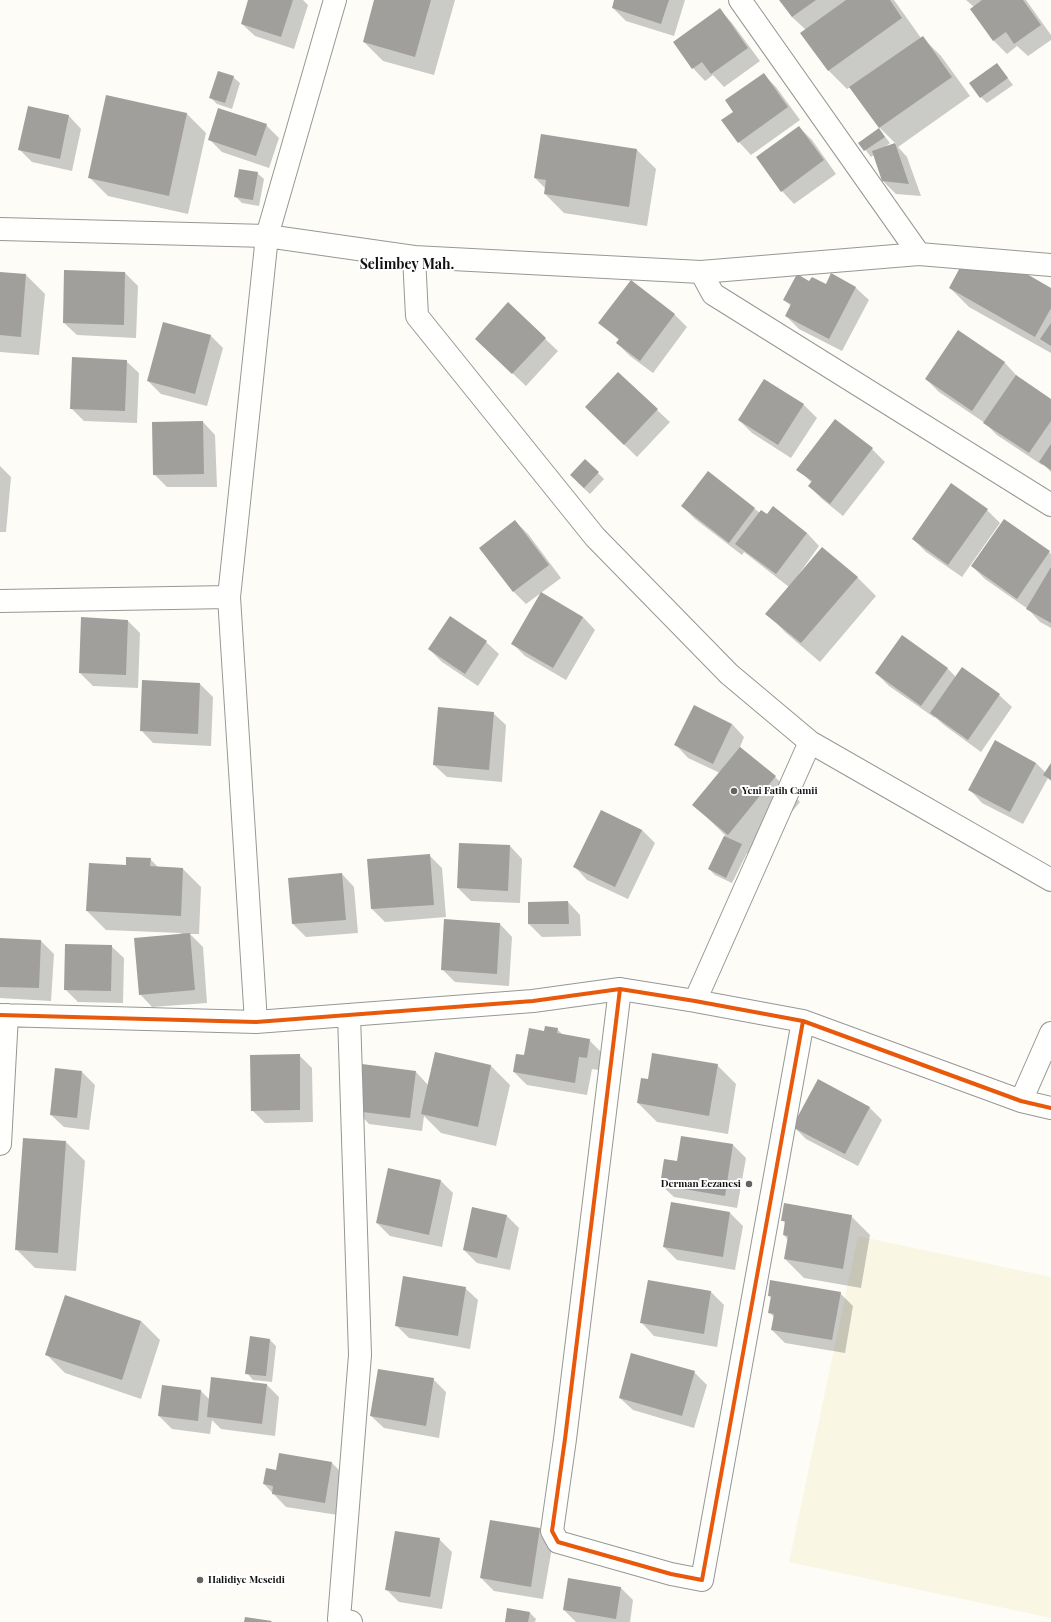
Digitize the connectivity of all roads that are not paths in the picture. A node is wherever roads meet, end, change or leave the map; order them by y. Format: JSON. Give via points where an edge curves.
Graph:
{"nodes":[{"id":1,"x":335,"y":0,"type":"edge"},
{"id":2,"x":740,"y":0,"type":"edge"},
{"id":3,"x":0,"y":229,"type":"edge"},
{"id":4,"x":267,"y":236,"type":"junction"},
{"id":5,"x":919,"y":254,"type":"junction"},
{"id":6,"x":414,"y":257,"type":"junction"},
{"id":7,"x":1051,"y":264,"type":"edge"},
{"id":8,"x":701,"y":272,"type":"junction"},
{"id":9,"x":1051,"y":505,"type":"edge"},
{"id":10,"x":228,"y":598,"type":"junction"},
{"id":11,"x":0,"y":601,"type":"edge"},
{"id":12,"x":810,"y":742,"type":"junction"},
{"id":13,"x":1051,"y":880,"type":"edge"},
{"id":14,"x":620,"y":989,"type":"junction"},
{"id":15,"x":696,"y":1001,"type":"junction"},
{"id":16,"x":3,"y":1015,"type":"edge"},
{"id":17,"x":349,"y":1015,"type":"junction"},
{"id":18,"x":803,"y":1021,"type":"junction"},
{"id":19,"x":256,"y":1022,"type":"junction"},
{"id":20,"x":1051,"y":1033,"type":"edge"},
{"id":21,"x":1022,"y":1101,"type":"junction"},
{"id":22,"x":1051,"y":1108,"type":"edge"},
{"id":23,"x":0,"y":1144,"type":"edge"},
{"id":24,"x":351,"y":1622,"type":"edge"}],
"edges":[{"from":1,"to":4,"type":"street"},
{"from":2,"to":5,"type":"street"},
{"from":3,"to":4,"type":"street"},
{"from":4,"to":6,"type":"street"},
{"from":4,"to":10,"type":"street"},
{"from":5,"to":7,"type":"street"},
{"from":5,"to":8,"type":"street"},
{"from":6,"to":8,"type":"street"},
{"from":6,"to":12,"type":"street","via":[[418,316],[595,537],[729,674]]},
{"from":8,"to":9,"type":"street","via":[[713,294]]},
{"from":10,"to":11,"type":"street"},
{"from":10,"to":19,"type":"street"},
{"from":12,"to":13,"type":"street"},
{"from":12,"to":15,"type":"street"},
{"from":14,"to":15,"type":"street"},
{"from":14,"to":17,"type":"street","via":[[533,1001]]},
{"from":14,"to":18,"type":"street","via":[[552,1531],[558,1542],[671,1574],[702,1580]]},
{"from":15,"to":18,"type":"street"},
{"from":16,"to":19,"type":"street"},
{"from":16,"to":23,"type":"street"},
{"from":17,"to":19,"type":"street"},
{"from":17,"to":24,"type":"street","via":[[360,1355],[339,1619]]},
{"from":18,"to":21,"type":"street"},
{"from":20,"to":21,"type":"street"},
{"from":21,"to":22,"type":"street"}]}
